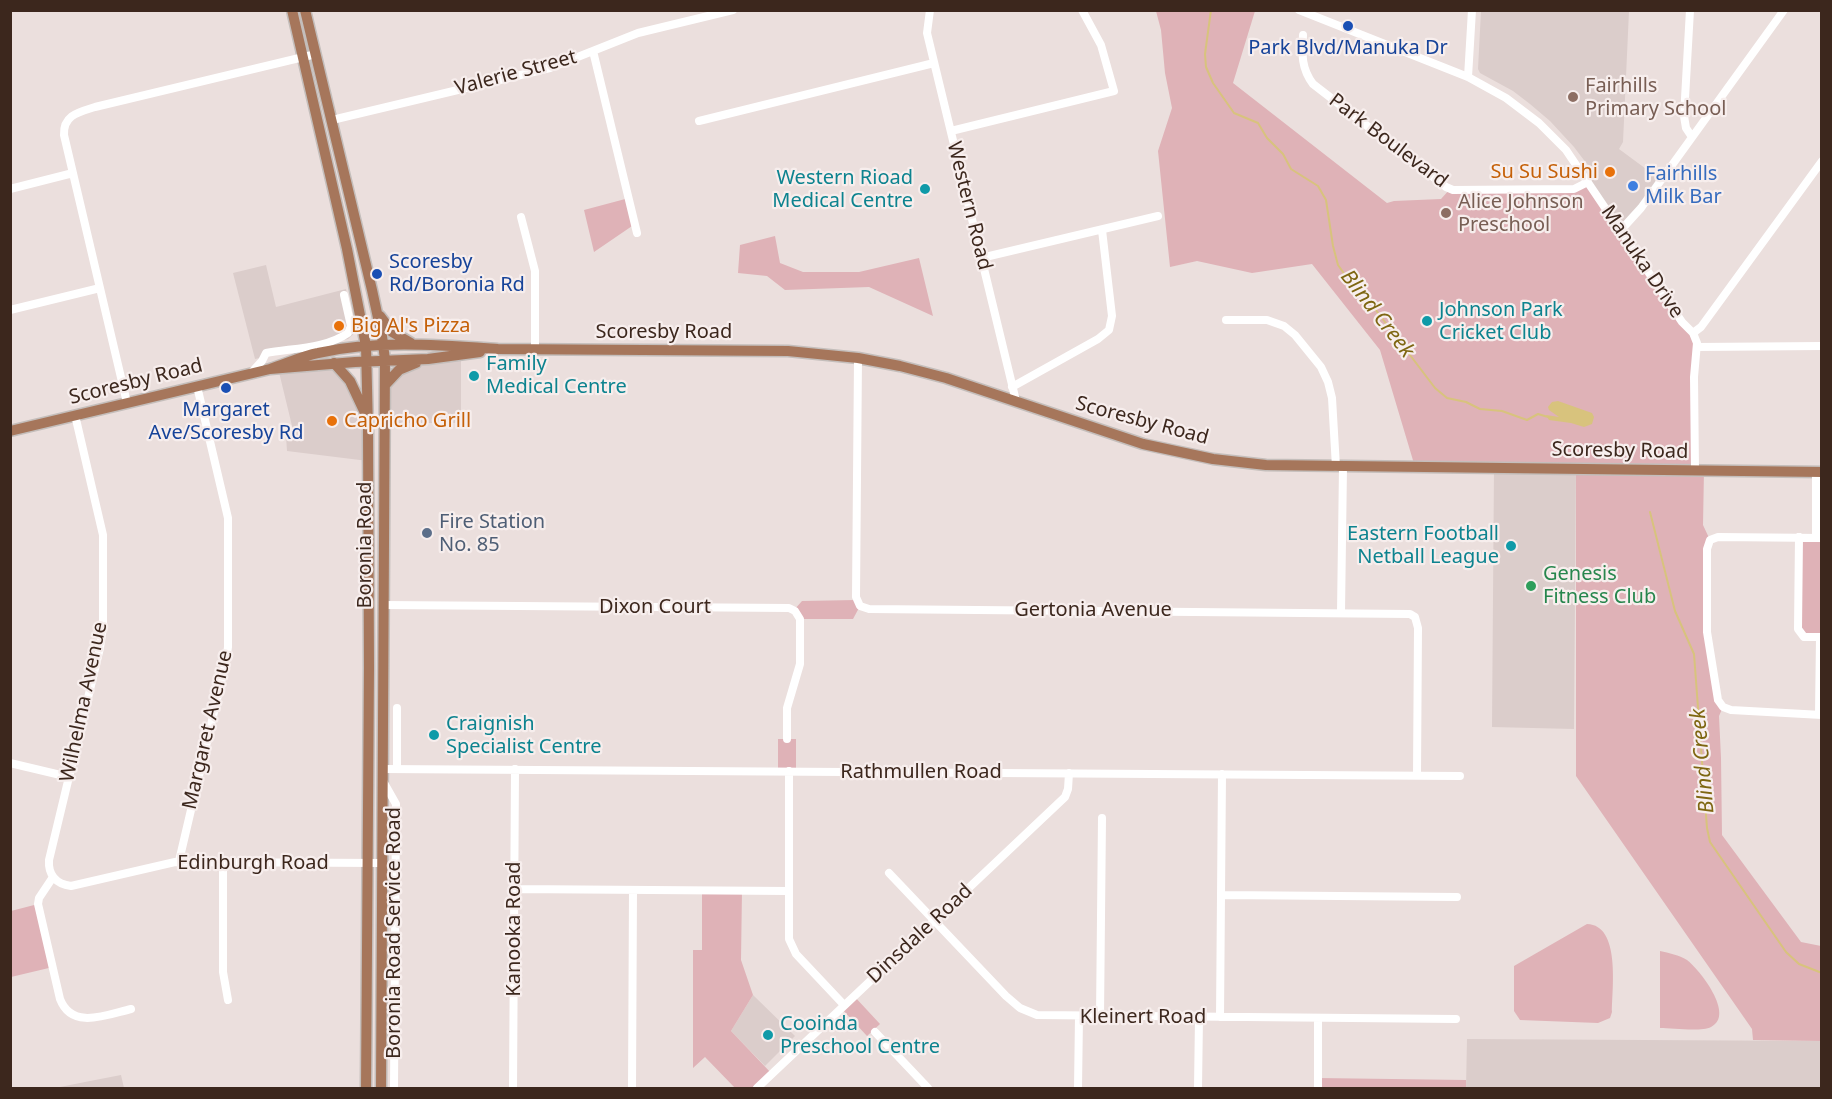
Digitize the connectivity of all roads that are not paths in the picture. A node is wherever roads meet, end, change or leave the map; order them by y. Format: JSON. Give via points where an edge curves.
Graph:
{"nodes":[{"id":1,"x":292,"y":10,"type":"edge"},
{"id":2,"x":305,"y":10,"type":"edge"},
{"id":3,"x":733,"y":10,"type":"edge"},
{"id":4,"x":930,"y":10,"type":"edge"},
{"id":5,"x":1082,"y":10,"type":"edge"},
{"id":6,"x":1472,"y":10,"type":"edge"},
{"id":7,"x":1690,"y":10,"type":"edge"},
{"id":8,"x":1784,"y":10,"type":"edge"},
{"id":9,"x":1301,"y":11,"type":"edge"},
{"id":10,"x":1303,"y":35,"type":"dead end"},
{"id":11,"x":593,"y":51,"type":"junction"},
{"id":12,"x":316,"y":54,"type":"junction"},
{"id":13,"x":301,"y":58,"type":"junction"},
{"id":14,"x":934,"y":63,"type":"junction"},
{"id":15,"x":1468,"y":77,"type":"junction"},
{"id":16,"x":332,"y":120,"type":"junction"},
{"id":17,"x":699,"y":121,"type":"dead end"},
{"id":18,"x":951,"y":131,"type":"junction"},
{"id":19,"x":1692,"y":137,"type":"junction"},
{"id":20,"x":1821,"y":161,"type":"edge"},
{"id":21,"x":73,"y":173,"type":"junction"},
{"id":22,"x":1588,"y":182,"type":"junction"},
{"id":23,"x":10,"y":189,"type":"edge"},
{"id":24,"x":1158,"y":216,"type":"dead end"},
{"id":25,"x":521,"y":217,"type":"dead end"},
{"id":26,"x":1102,"y":230,"type":"junction"},
{"id":27,"x":1621,"y":231,"type":"junction"},
{"id":28,"x":637,"y":234,"type":"dead end"},
{"id":29,"x":981,"y":258,"type":"junction"},
{"id":30,"x":100,"y":288,"type":"junction"},
{"id":31,"x":344,"y":295,"type":"dead end"},
{"id":32,"x":10,"y":310,"type":"edge"},
{"id":33,"x":377,"y":311,"type":"junction"},
{"id":34,"x":1226,"y":320,"type":"dead end"},
{"id":35,"x":1693,"y":333,"type":"junction"},
{"id":36,"x":384,"y":345,"type":"junction"},
{"id":37,"x":418,"y":345,"type":"junction"},
{"id":38,"x":366,"y":346,"type":"junction"},
{"id":39,"x":1697,"y":346,"type":"junction"},
{"id":40,"x":1821,"y":346,"type":"edge"},
{"id":41,"x":498,"y":349,"type":"junction"},
{"id":42,"x":535,"y":350,"type":"junction"},
{"id":43,"x":858,"y":358,"type":"junction"},
{"id":44,"x":428,"y":359,"type":"junction"},
{"id":45,"x":385,"y":360,"type":"junction"},
{"id":46,"x":367,"y":361,"type":"junction"},
{"id":47,"x":334,"y":363,"type":"junction"},
{"id":48,"x":270,"y":369,"type":"junction"},
{"id":49,"x":251,"y":373,"type":"junction"},
{"id":50,"x":385,"y":385,"type":"junction"},
{"id":51,"x":197,"y":386,"type":"junction"},
{"id":52,"x":1012,"y":387,"type":"junction"},
{"id":53,"x":1016,"y":401,"type":"junction"},
{"id":54,"x":126,"y":403,"type":"junction"},
{"id":55,"x":75,"y":415,"type":"junction"},
{"id":56,"x":368,"y":420,"type":"junction"},
{"id":57,"x":10,"y":431,"type":"edge"},
{"id":58,"x":1339,"y":467,"type":"junction"},
{"id":59,"x":1695,"y":470,"type":"junction"},
{"id":60,"x":1819,"y":472,"type":"edge"},
{"id":61,"x":1799,"y":537,"type":"junction"},
{"id":62,"x":1819,"y":538,"type":"edge"},
{"id":63,"x":383,"y":605,"type":"junction"},
{"id":64,"x":1341,"y":612,"type":"junction"},
{"id":65,"x":1821,"y":637,"type":"edge"},
{"id":66,"x":397,"y":708,"type":"dead end"},
{"id":67,"x":1820,"y":715,"type":"edge"},
{"id":68,"x":786,"y":739,"type":"dead end"},
{"id":69,"x":10,"y":764,"type":"edge"},
{"id":70,"x":368,"y":769,"type":"junction"},
{"id":71,"x":397,"y":769,"type":"junction"},
{"id":72,"x":515,"y":769,"type":"junction"},
{"id":73,"x":789,"y":771,"type":"junction"},
{"id":74,"x":1068,"y":773,"type":"junction"},
{"id":75,"x":1222,"y":774,"type":"junction"},
{"id":76,"x":383,"y":775,"type":"junction"},
{"id":77,"x":1417,"y":775,"type":"junction"},
{"id":78,"x":1460,"y":776,"type":"dead end"},
{"id":79,"x":69,"y":777,"type":"junction"},
{"id":80,"x":1102,"y":818,"type":"dead end"},
{"id":81,"x":179,"y":861,"type":"junction"},
{"id":82,"x":224,"y":863,"type":"junction"},
{"id":83,"x":368,"y":863,"type":"junction"},
{"id":84,"x":383,"y":863,"type":"junction"},
{"id":85,"x":889,"y":873,"type":"dead end"},
{"id":86,"x":54,"y":878,"type":"junction"},
{"id":87,"x":514,"y":889,"type":"junction"},
{"id":88,"x":633,"y":890,"type":"junction"},
{"id":89,"x":788,"y":891,"type":"junction"},
{"id":90,"x":1221,"y":896,"type":"junction"},
{"id":91,"x":1457,"y":897,"type":"dead end"},
{"id":92,"x":934,"y":920,"type":"junction"},
{"id":93,"x":228,"y":1000,"type":"dead end"},
{"id":94,"x":844,"y":1005,"type":"junction"},
{"id":95,"x":131,"y":1009,"type":"dead end"},
{"id":96,"x":1079,"y":1016,"type":"junction"},
{"id":97,"x":1100,"y":1016,"type":"junction"},
{"id":98,"x":1199,"y":1017,"type":"junction"},
{"id":99,"x":1220,"y":1017,"type":"junction"},
{"id":100,"x":1318,"y":1018,"type":"junction"},
{"id":101,"x":1456,"y":1019,"type":"dead end"},
{"id":102,"x":875,"y":1032,"type":"dead end"},
{"id":103,"x":760,"y":1088,"type":"edge"},
{"id":104,"x":366,"y":1089,"type":"edge"},
{"id":105,"x":381,"y":1089,"type":"edge"},
{"id":106,"x":394,"y":1089,"type":"edge"},
{"id":107,"x":513,"y":1089,"type":"edge"},
{"id":108,"x":632,"y":1089,"type":"edge"},
{"id":109,"x":928,"y":1089,"type":"edge"},
{"id":110,"x":1078,"y":1089,"type":"edge"},
{"id":111,"x":1198,"y":1089,"type":"edge"},
{"id":112,"x":1318,"y":1089,"type":"edge"}],
"edges":[{"from":1,"to":13,"type":"main road","name":"Boronia Road"},
{"from":2,"to":12,"type":"main road","name":"Boronia Road"},
{"from":3,"to":11,"type":"street","name":"Valerie Street","via":[[638,33]]},
{"from":4,"to":14,"type":"street","name":"Western Road","via":[[927,29]]},
{"from":5,"to":18,"type":"street","via":[[1101,45],[1114,91]]},
{"from":6,"to":15,"type":"street"},
{"from":7,"to":19,"type":"street","via":[[1684,116]]},
{"from":8,"to":19,"type":"street"},
{"from":9,"to":15,"type":"street","name":"Manuka Drive"},
{"from":10,"to":22,"type":"street","name":"Park Boulevard","via":[[1302,61],[1313,84],[1446,188],[1574,189]]},
{"from":11,"to":16,"type":"street","name":"Valerie Street","via":[[542,70]]},
{"from":11,"to":28,"type":"street"},
{"from":12,"to":13,"type":"street"},
{"from":12,"to":16,"type":"main road","name":"Boronia Road"},
{"from":13,"to":21,"type":"street","via":[[74,114],[64,126]]},
{"from":13,"to":38,"type":"main road","name":"Boronia Road"},
{"from":14,"to":17,"type":"street"},
{"from":14,"to":18,"type":"street","name":"Western Road"},
{"from":15,"to":22,"type":"street","name":"Manuka Drive","via":[[1506,98],[1539,123],[1566,150]]},
{"from":16,"to":33,"type":"main road","name":"Boronia Road"},
{"from":18,"to":29,"type":"street","name":"Western Road"},
{"from":19,"to":27,"type":"street"},
{"from":20,"to":35,"type":"street"},
{"from":21,"to":23,"type":"street"},
{"from":21,"to":30,"type":"street"},
{"from":22,"to":27,"type":"street","name":"Manuka Drive"},
{"from":24,"to":26,"type":"street"},
{"from":25,"to":42,"type":"street","via":[[535,271]]},
{"from":26,"to":29,"type":"street"},
{"from":26,"to":52,"type":"street","via":[[1112,316],[1109,330]]},
{"from":27,"to":35,"type":"street","name":"Manuka Drive"},
{"from":29,"to":52,"type":"street","name":"Western Road"},
{"from":30,"to":32,"type":"street"},
{"from":30,"to":54,"type":"street"},
{"from":31,"to":49,"type":"street","via":[[351,326],[348,333],[329,342],[266,353]]},
{"from":33,"to":36,"type":"main road","name":"Boronia Road"},
{"from":33,"to":37,"type":"main road","via":[[392,332]]},
{"from":34,"to":58,"type":"street","via":[[1278,323],[1295,335],[1317,362],[1331,390]]},
{"from":35,"to":39,"type":"street","name":"Manuka Drive"},
{"from":36,"to":37,"type":"main road","name":"Scoresby Road"},
{"from":36,"to":38,"type":"main road","name":"Scoresby Road"},
{"from":36,"to":45,"type":"main road","name":"Boronia Road"},
{"from":37,"to":41,"type":"main road","name":"Scoresby Road"},
{"from":38,"to":46,"type":"main road","name":"Boronia Road"},
{"from":38,"to":48,"type":"main road","name":"Scoresby Road","via":[[317,353]]},
{"from":39,"to":40,"type":"street"},
{"from":39,"to":59,"type":"street","name":"Manuka Drive"},
{"from":41,"to":42,"type":"main road","name":"Scoresby Road"},
{"from":41,"to":44,"type":"main road","name":"Scoresby Road"},
{"from":42,"to":43,"type":"main road","name":"Scoresby Road","via":[[788,351]]},
{"from":43,"to":53,"type":"main road","name":"Scoresby Road","via":[[946,378]]},
{"from":43,"to":64,"type":"street","name":"Gertonia Avenue","via":[[856,597],[862,607]]},
{"from":44,"to":45,"type":"main road","name":"Scoresby Road"},
{"from":44,"to":50,"type":"main road","via":[[404,367]]},
{"from":45,"to":46,"type":"main road","name":"Scoresby Road"},
{"from":45,"to":50,"type":"main road","name":"Boronia Road"},
{"from":46,"to":47,"type":"main road","name":"Scoresby Road"},
{"from":46,"to":56,"type":"main road","name":"Boronia Road"},
{"from":47,"to":48,"type":"main road","name":"Scoresby Road"},
{"from":47,"to":56,"type":"main road","via":[[354,386]]},
{"from":48,"to":49,"type":"main road","name":"Scoresby Road"},
{"from":49,"to":51,"type":"main road","name":"Scoresby Road"},
{"from":50,"to":63,"type":"main road","name":"Boronia Road"},
{"from":51,"to":54,"type":"main road","name":"Scoresby Road"},
{"from":51,"to":81,"type":"street","name":"Margaret Avenue","via":[[228,518],[228,647]]},
{"from":52,"to":53,"type":"street","name":"Western Road"},
{"from":53,"to":58,"type":"main road","name":"Scoresby Road","via":[[1170,451],[1251,464]]},
{"from":54,"to":55,"type":"main road","name":"Scoresby Road"},
{"from":55,"to":57,"type":"main road","name":"Scoresby Road"},
{"from":55,"to":79,"type":"street","name":"Wilhelma Avenue","via":[[103,535],[103,627]]},
{"from":56,"to":70,"type":"main road","name":"Boronia Road"},
{"from":58,"to":59,"type":"main road","name":"Scoresby Road"},
{"from":58,"to":64,"type":"street"},
{"from":59,"to":60,"type":"main road","name":"Scoresby Road"},
{"from":60,"to":62,"type":"street"},
{"from":61,"to":62,"type":"street"},
{"from":61,"to":65,"type":"street","via":[[1798,629],[1804,637]]},
{"from":61,"to":67,"type":"street","via":[[1710,540],[1707,632],[1718,700],[1723,707]]},
{"from":63,"to":68,"type":"street","name":"Dixon Court","via":[[789,608],[800,619],[800,668],[787,708]]},
{"from":63,"to":76,"type":"main road","name":"Boronia Road"},
{"from":64,"to":77,"type":"street","name":"Gertonia Avenue","via":[[1407,613],[1415,617]]},
{"from":65,"to":67,"type":"street"},
{"from":66,"to":71,"type":"street"},
{"from":69,"to":79,"type":"street"},
{"from":70,"to":76,"type":"main road"},
{"from":70,"to":83,"type":"main road","name":"Boronia Road"},
{"from":71,"to":72,"type":"street","name":"Rathmullen Road"},
{"from":71,"to":76,"type":"street","name":"Rathmullen Road"},
{"from":72,"to":73,"type":"street","name":"Rathmullen Road"},
{"from":72,"to":87,"type":"street","name":"Kanooka Road"},
{"from":73,"to":74,"type":"street","name":"Rathmullen Road"},
{"from":73,"to":89,"type":"street"},
{"from":74,"to":75,"type":"street","name":"Rathmullen Road"},
{"from":74,"to":92,"type":"street","name":"Dinsdale Road","via":[[1065,797]]},
{"from":75,"to":77,"type":"street","name":"Rathmullen Road"},
{"from":75,"to":90,"type":"street"},
{"from":76,"to":84,"type":"main road","name":"Boronia Road"},
{"from":76,"to":106,"type":"street","name":"Boronia Road Service Road","via":[[396,804]]},
{"from":77,"to":78,"type":"street","name":"Rathmullen Road"},
{"from":79,"to":86,"type":"street","name":"Wilhelma Avenue","via":[[49,860]]},
{"from":80,"to":97,"type":"street"},
{"from":81,"to":82,"type":"street","name":"Edinburgh Road"},
{"from":81,"to":86,"type":"street","name":"Edinburgh Road","via":[[74,886]]},
{"from":82,"to":83,"type":"street","name":"Edinburgh Road"},
{"from":82,"to":93,"type":"street","via":[[223,972]]},
{"from":83,"to":84,"type":"street","name":"Edinburgh Road"},
{"from":83,"to":104,"type":"main road","name":"Boronia Road"},
{"from":84,"to":105,"type":"main road","name":"Boronia Road"},
{"from":85,"to":92,"type":"street","name":"Kleinert Road"},
{"from":86,"to":95,"type":"street","via":[[38,904],[64,1008],[74,1016],[86,1018]]},
{"from":87,"to":88,"type":"street"},
{"from":87,"to":107,"type":"street","name":"Kanooka Road"},
{"from":88,"to":89,"type":"street"},
{"from":88,"to":108,"type":"street"},
{"from":89,"to":94,"type":"street","via":[[790,945]]},
{"from":90,"to":91,"type":"street"},
{"from":90,"to":99,"type":"street"},
{"from":92,"to":94,"type":"street","name":"Dinsdale Road"},
{"from":92,"to":96,"type":"street","name":"Kleinert Road","via":[[1020,1008],[1042,1016]]},
{"from":94,"to":103,"type":"street","name":"Dinsdale Road"},
{"from":96,"to":97,"type":"street","name":"Kleinert Road"},
{"from":96,"to":110,"type":"street"},
{"from":97,"to":98,"type":"street","name":"Kleinert Road"},
{"from":98,"to":99,"type":"street","name":"Kleinert Road"},
{"from":98,"to":111,"type":"street"},
{"from":99,"to":100,"type":"street","name":"Kleinert Road"},
{"from":100,"to":101,"type":"street","name":"Kleinert Road"},
{"from":100,"to":112,"type":"street"},
{"from":102,"to":109,"type":"street"}]}
